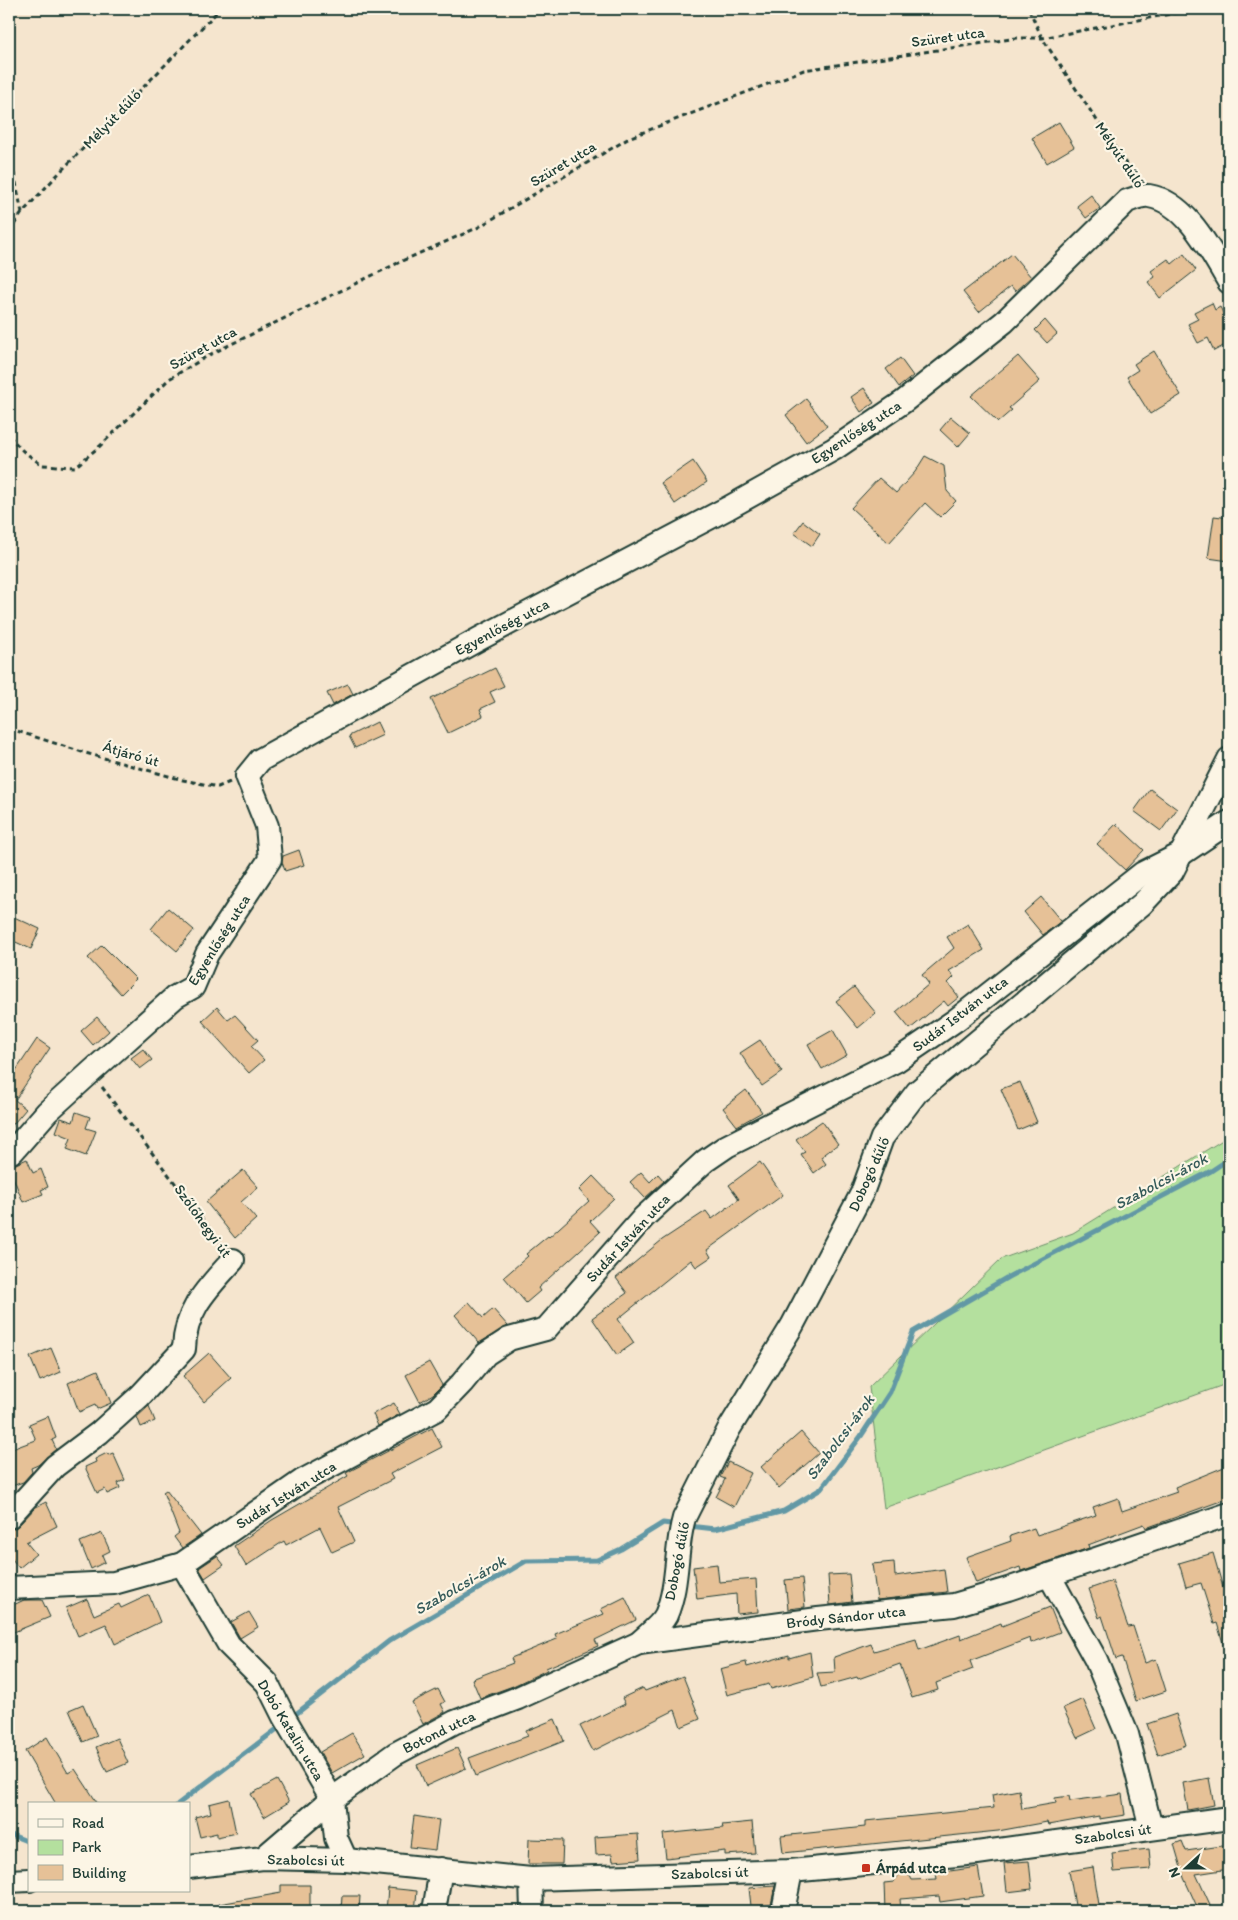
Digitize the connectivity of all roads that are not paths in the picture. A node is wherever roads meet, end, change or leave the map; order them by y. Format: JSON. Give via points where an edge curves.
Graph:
{"nodes":[{"id":1,"x":1147,"y":196,"type":"joint"},
{"id":2,"x":1229,"y":282,"type":"edge"},
{"id":3,"x":1229,"y":759,"type":"edge"},
{"id":4,"x":1229,"y":822,"type":"edge"},
{"id":5,"x":1183,"y":853,"type":"junction"},
{"id":6,"x":9,"y":1154,"type":"edge"},
{"id":7,"x":233,"y":1260,"type":"road end"},
{"id":8,"x":9,"y":1517,"type":"edge"},
{"id":9,"x":1228,"y":1517,"type":"edge"},
{"id":10,"x":182,"y":1564,"type":"junction"},
{"id":11,"x":1050,"y":1575,"type":"junction"},
{"id":12,"x":9,"y":1588,"type":"edge"},
{"id":13,"x":638,"y":1643,"type":"junction"},
{"id":14,"x":332,"y":1799,"type":"junction"},
{"id":15,"x":1229,"y":1818,"type":"edge"},
{"id":16,"x":1151,"y":1828,"type":"junction"},
{"id":17,"x":263,"y":1858,"type":"junction"},
{"id":18,"x":346,"y":1860,"type":"junction"},
{"id":19,"x":190,"y":1867,"type":"edge"},
{"id":20,"x":441,"y":1869,"type":"junction"},
{"id":21,"x":791,"y":1871,"type":"junction"},
{"id":22,"x":531,"y":1879,"type":"junction"},
{"id":23,"x":28,"y":1880,"type":"edge"},
{"id":24,"x":9,"y":1881,"type":"edge"},
{"id":25,"x":434,"y":1911,"type":"edge"},
{"id":26,"x":532,"y":1911,"type":"edge"},
{"id":27,"x":783,"y":1911,"type":"edge"}],
"edges":[{"from":1,"to":2,"type":"street","name":"Mélyút dűlő","via":[[1164,200],[1180,210]]},
{"from":1,"to":6,"type":"street","name":"Egyenlőség utca","via":[[1127,201],[1004,322],[903,402],[834,449],[260,760],[247,776],[267,826],[270,859],[207,954],[193,987],[175,997],[91,1072],[47,1112]]},
{"from":3,"to":5,"type":"street","name":"Dobogó dűlő"},
{"from":4,"to":5,"type":"street","name":"Sudár István utca"},
{"from":5,"to":10,"type":"street","name":"Sudár István utca","via":[[1143,873],[956,1020],[896,1061],[705,1160],[644,1217],[546,1328],[509,1339],[486,1354],[437,1408],[302,1481]]},
{"from":5,"to":13,"type":"street","name":"Dobogó dűlő","via":[[1172,872],[1142,904],[917,1092],[882,1138],[862,1193],[801,1310],[728,1429],[682,1525],[665,1616]]},
{"from":7,"to":8,"type":"street","name":"Szőlőhegyi út","via":[[198,1299],[184,1332],[184,1349],[140,1396],[55,1466]]},
{"from":9,"to":11,"type":"street","name":"Bródy Sándor utca"},
{"from":10,"to":12,"type":"street","name":"Sudár István utca","via":[[114,1583]]},
{"from":10,"to":14,"type":"street","name":"Dobó Katalin utca","via":[[229,1645],[267,1683]]},
{"from":11,"to":13,"type":"street","name":"Bródy Sándor utca","via":[[954,1605]]},
{"from":11,"to":16,"type":"street","via":[[1096,1660],[1127,1734]]},
{"from":13,"to":14,"type":"street","name":"Botond utca","via":[[518,1698],[455,1722],[395,1754]]},
{"from":14,"to":17,"type":"street","name":"Botond utca"},
{"from":14,"to":18,"type":"street","via":[[336,1838]]},
{"from":15,"to":16,"type":"street","name":"Szabolcsi út"},
{"from":16,"to":21,"type":"street","name":"Szabolcsi út","via":[[977,1853]]},
{"from":17,"to":18,"type":"street","name":"Szabolcsi út"},
{"from":17,"to":19,"type":"street","name":"Szabolcsi út"},
{"from":18,"to":20,"type":"street","name":"Szabolcsi út"},
{"from":20,"to":22,"type":"street","name":"Szabolcsi út"},
{"from":20,"to":25,"type":"street"},
{"from":21,"to":22,"type":"street","name":"Szabolcsi út"},
{"from":21,"to":27,"type":"street"},
{"from":22,"to":26,"type":"street"},
{"from":23,"to":24,"type":"street"}]}
